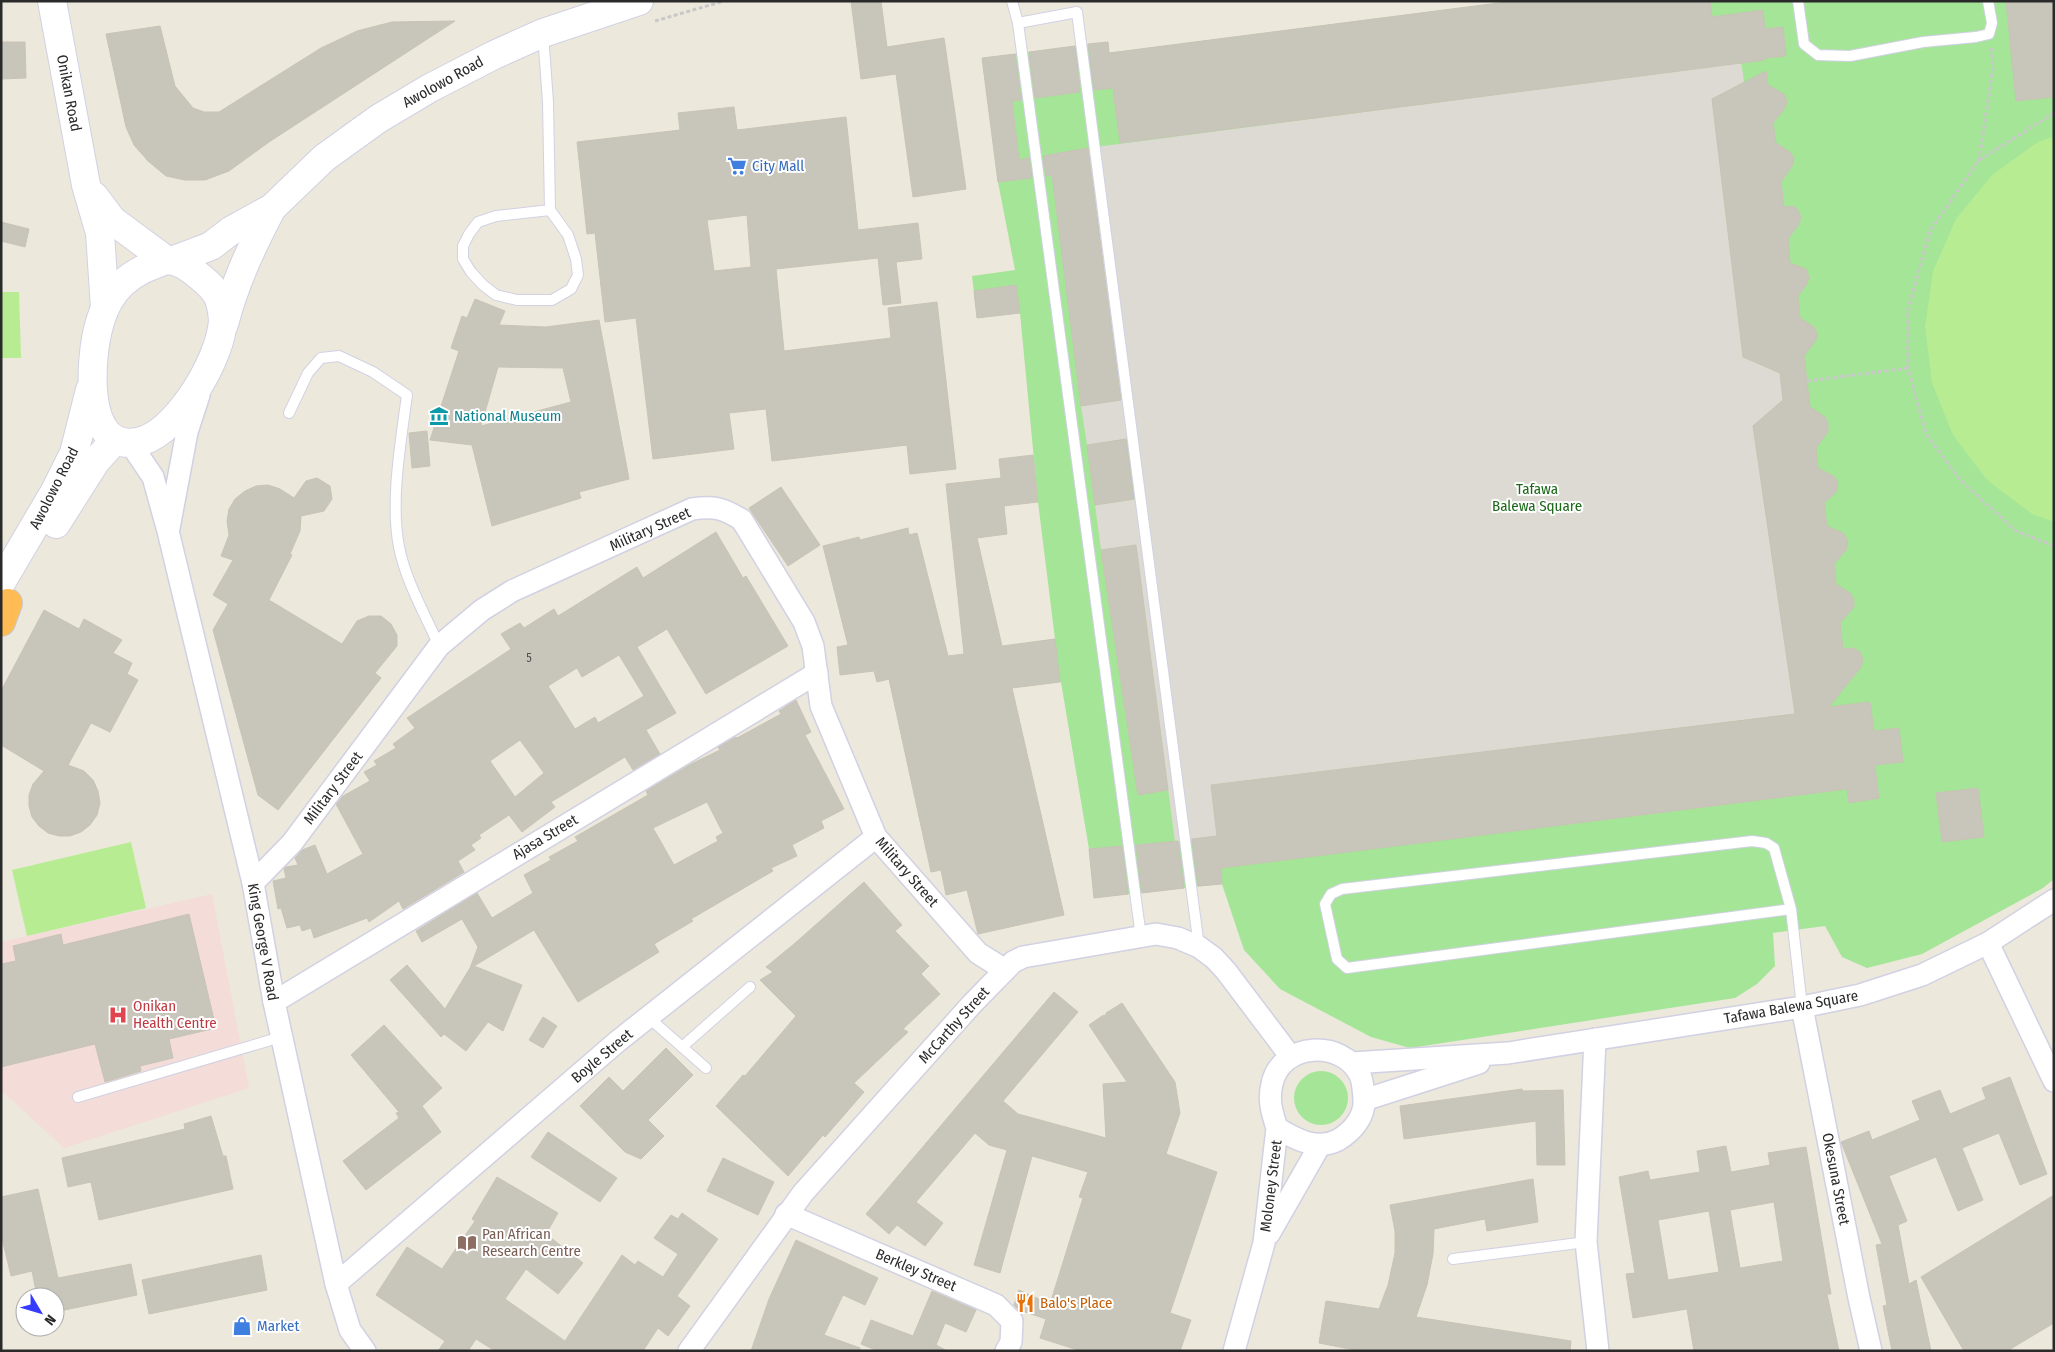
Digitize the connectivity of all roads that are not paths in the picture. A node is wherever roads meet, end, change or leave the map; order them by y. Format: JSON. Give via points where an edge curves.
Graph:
{"nodes":[{"id":1,"x":52,"y":1,"type":"edge"},
{"id":2,"x":639,"y":1,"type":"edge"},
{"id":3,"x":1012,"y":1,"type":"edge"},
{"id":4,"x":1798,"y":1,"type":"edge"},
{"id":5,"x":1988,"y":1,"type":"edge"},
{"id":6,"x":594,"y":9,"type":"edge"},
{"id":7,"x":1018,"y":23,"type":"junction"},
{"id":8,"x":543,"y":33,"type":"junction"},
{"id":9,"x":86,"y":185,"type":"junction"},
{"id":10,"x":272,"y":208,"type":"junction"},
{"id":11,"x":550,"y":210,"type":"junction"},
{"id":12,"x":170,"y":260,"type":"junction"},
{"id":13,"x":105,"y":308,"type":"junction"},
{"id":14,"x":223,"y":327,"type":"junction"},
{"id":15,"x":204,"y":378,"type":"junction"},
{"id":16,"x":91,"y":386,"type":"junction"},
{"id":17,"x":289,"y":413,"type":"dead end"},
{"id":18,"x":123,"y":441,"type":"junction"},
{"id":19,"x":168,"y":531,"type":"junction"},
{"id":20,"x":3,"y":606,"type":"edge"},
{"id":21,"x":439,"y":646,"type":"junction"},
{"id":22,"x":817,"y":673,"type":"junction"},
{"id":23,"x":876,"y":837,"type":"junction"},
{"id":24,"x":253,"y":883,"type":"junction"},
{"id":25,"x":2054,"y":900,"type":"edge"},
{"id":26,"x":1791,"y":909,"type":"junction"},
{"id":27,"x":1141,"y":937,"type":"junction"},
{"id":28,"x":1988,"y":943,"type":"junction"},
{"id":29,"x":1199,"y":947,"type":"junction"},
{"id":30,"x":1005,"y":970,"type":"junction"},
{"id":31,"x":750,"y":987,"type":"dead end"},
{"id":32,"x":274,"y":1002,"type":"junction"},
{"id":33,"x":1802,"y":1007,"type":"junction"},
{"id":34,"x":648,"y":1018,"type":"junction"},
{"id":35,"x":281,"y":1038,"type":"junction"},
{"id":36,"x":1595,"y":1039,"type":"junction"},
{"id":37,"x":682,"y":1047,"type":"junction"},
{"id":38,"x":1508,"y":1053,"type":"junction"},
{"id":39,"x":1291,"y":1057,"type":"junction"},
{"id":40,"x":1352,"y":1063,"type":"junction"},
{"id":41,"x":706,"y":1068,"type":"dead end"},
{"id":42,"x":2054,"y":1081,"type":"edge"},
{"id":43,"x":78,"y":1097,"type":"dead end"},
{"id":44,"x":1364,"y":1100,"type":"junction"},
{"id":45,"x":1277,"y":1128,"type":"junction"},
{"id":46,"x":1320,"y":1145,"type":"junction"},
{"id":47,"x":786,"y":1214,"type":"junction"},
{"id":48,"x":1586,"y":1242,"type":"junction"},
{"id":49,"x":1264,"y":1243,"type":"junction"},
{"id":50,"x":1453,"y":1259,"type":"dead end"},
{"id":51,"x":336,"y":1284,"type":"junction"},
{"id":52,"x":365,"y":1351,"type":"edge"},
{"id":53,"x":689,"y":1351,"type":"edge"},
{"id":54,"x":1006,"y":1351,"type":"edge"},
{"id":55,"x":1234,"y":1351,"type":"edge"},
{"id":56,"x":1598,"y":1351,"type":"edge"},
{"id":57,"x":1872,"y":1351,"type":"edge"}],
"edges":[{"from":1,"to":9,"type":"main road","name":"Onikan Road"},
{"from":2,"to":6,"type":"main road","name":"Awolowo Road"},
{"from":3,"to":7,"type":"lane"},
{"from":4,"to":5,"type":"lane","via":[[1804,44],[1818,55],[1850,56],[1989,34],[1992,23]]},
{"from":6,"to":8,"type":"main road","name":"Awolowo Road"},
{"from":7,"to":27,"type":"lane"},
{"from":7,"to":29,"type":"lane","via":[[1077,12]]},
{"from":8,"to":10,"type":"main road","name":"Awolowo Road","via":[[430,88],[378,119],[324,158]]},
{"from":8,"to":11,"type":"lane"},
{"from":9,"to":12,"type":"main road","via":[[112,220]]},
{"from":9,"to":13,"type":"main road","name":"Onikan Road","via":[[100,233]]},
{"from":10,"to":12,"type":"main road","via":[[211,246]]},
{"from":10,"to":14,"type":"main road","via":[[238,276]]},
{"from":11,"to":11,"type":"lane","via":[[568,235],[576,259],[578,275],[571,289],[552,300],[517,300],[496,294],[483,285],[463,259],[463,246],[478,222],[496,216]]},
{"from":12,"to":13,"type":"main road","via":[[144,268],[122,284]]},
{"from":12,"to":14,"type":"main road","via":[[193,270],[213,288],[220,300]]},
{"from":13,"to":16,"type":"main road","via":[[94,343]]},
{"from":14,"to":15,"type":"main road"},
{"from":15,"to":18,"type":"main road","via":[[170,425],[139,442]]},
{"from":15,"to":19,"type":"street","via":[[187,432]]},
{"from":16,"to":18,"type":"main road","via":[[101,424]]},
{"from":16,"to":20,"type":"main road","name":"Awolowo Road","via":[[74,453]]},
{"from":17,"to":21,"type":"lane","via":[[308,373],[321,358],[339,356],[373,372],[407,395],[398,474],[399,547]]},
{"from":18,"to":19,"type":"street","name":"King George V Road","via":[[153,477]]},
{"from":18,"to":20,"type":"main road","name":"Awolowo Road","via":[[92,468]]},
{"from":19,"to":24,"type":"street","name":"King George V Road"},
{"from":21,"to":22,"type":"street","name":"Military Street","via":[[482,610],[512,591],[692,509],[712,506],[742,520],[804,622],[813,646]]},
{"from":21,"to":24,"type":"street","name":"Military Street","via":[[292,844]]},
{"from":22,"to":23,"type":"street","name":"Military Street","via":[[821,706]]},
{"from":22,"to":32,"type":"street","name":"Ajasa Street"},
{"from":23,"to":30,"type":"street","name":"Military Street","via":[[978,953]]},
{"from":23,"to":34,"type":"street","name":"Boyle Street"},
{"from":24,"to":32,"type":"street","name":"King George V Road"},
{"from":25,"to":28,"type":"street","name":"Tafawa Balewa Square"},
{"from":26,"to":26,"type":"lane","via":[[1774,848],[1752,841],[1342,889],[1331,894],[1325,904],[1337,959],[1347,968]]},
{"from":26,"to":33,"type":"lane"},
{"from":27,"to":29,"type":"street","name":"McCarthy Street","via":[[1156,934],[1178,938]]},
{"from":27,"to":30,"type":"street","name":"McCarthy Street","via":[[1023,957]]},
{"from":28,"to":33,"type":"street","name":"Tafawa Balewa Square","via":[[1922,975],[1860,995]]},
{"from":28,"to":42,"type":"street"},
{"from":29,"to":39,"type":"street","name":"McCarthy Street","via":[[1226,971]]},
{"from":30,"to":47,"type":"street","name":"McCarthy Street"},
{"from":31,"to":37,"type":"lane"},
{"from":32,"to":35,"type":"street","name":"King George V Road"},
{"from":33,"to":36,"type":"street","name":"Tafawa Balewa Square"},
{"from":33,"to":57,"type":"street","name":"Okesuna Street"},
{"from":34,"to":37,"type":"lane"},
{"from":34,"to":51,"type":"street","name":"Boyle Street"},
{"from":35,"to":43,"type":"lane"},
{"from":35,"to":51,"type":"street","name":"King George V Road"},
{"from":36,"to":38,"type":"street","name":"Tafawa Balewa Square"},
{"from":36,"to":48,"type":"street"},
{"from":37,"to":41,"type":"lane"},
{"from":38,"to":40,"type":"street","name":"Tafawa Balewa Square"},
{"from":38,"to":44,"type":"street","name":"Tafawa Balewa Square"},
{"from":39,"to":40,"type":"street","via":[[1306,1050],[1322,1049],[1338,1053]]},
{"from":39,"to":45,"type":"street","via":[[1272,1082],[1270,1097]]},
{"from":40,"to":44,"type":"street","via":[[1361,1076]]},
{"from":44,"to":46,"type":"street","via":[[1358,1122],[1348,1133]]},
{"from":45,"to":46,"type":"street","via":[[1291,1137]]},
{"from":45,"to":49,"type":"street","name":"Moloney Street"},
{"from":46,"to":49,"type":"street","name":"Moloney Street"},
{"from":47,"to":53,"type":"street","name":"McCarthy Street"},
{"from":47,"to":54,"type":"street","name":"Berkley Street","via":[[996,1305],[1012,1321],[1011,1342]]},
{"from":48,"to":50,"type":"lane"},
{"from":48,"to":56,"type":"street"},
{"from":49,"to":55,"type":"street","name":"Moloney Street"},
{"from":51,"to":52,"type":"street","name":"King George V Road","via":[[350,1330]]}]}
